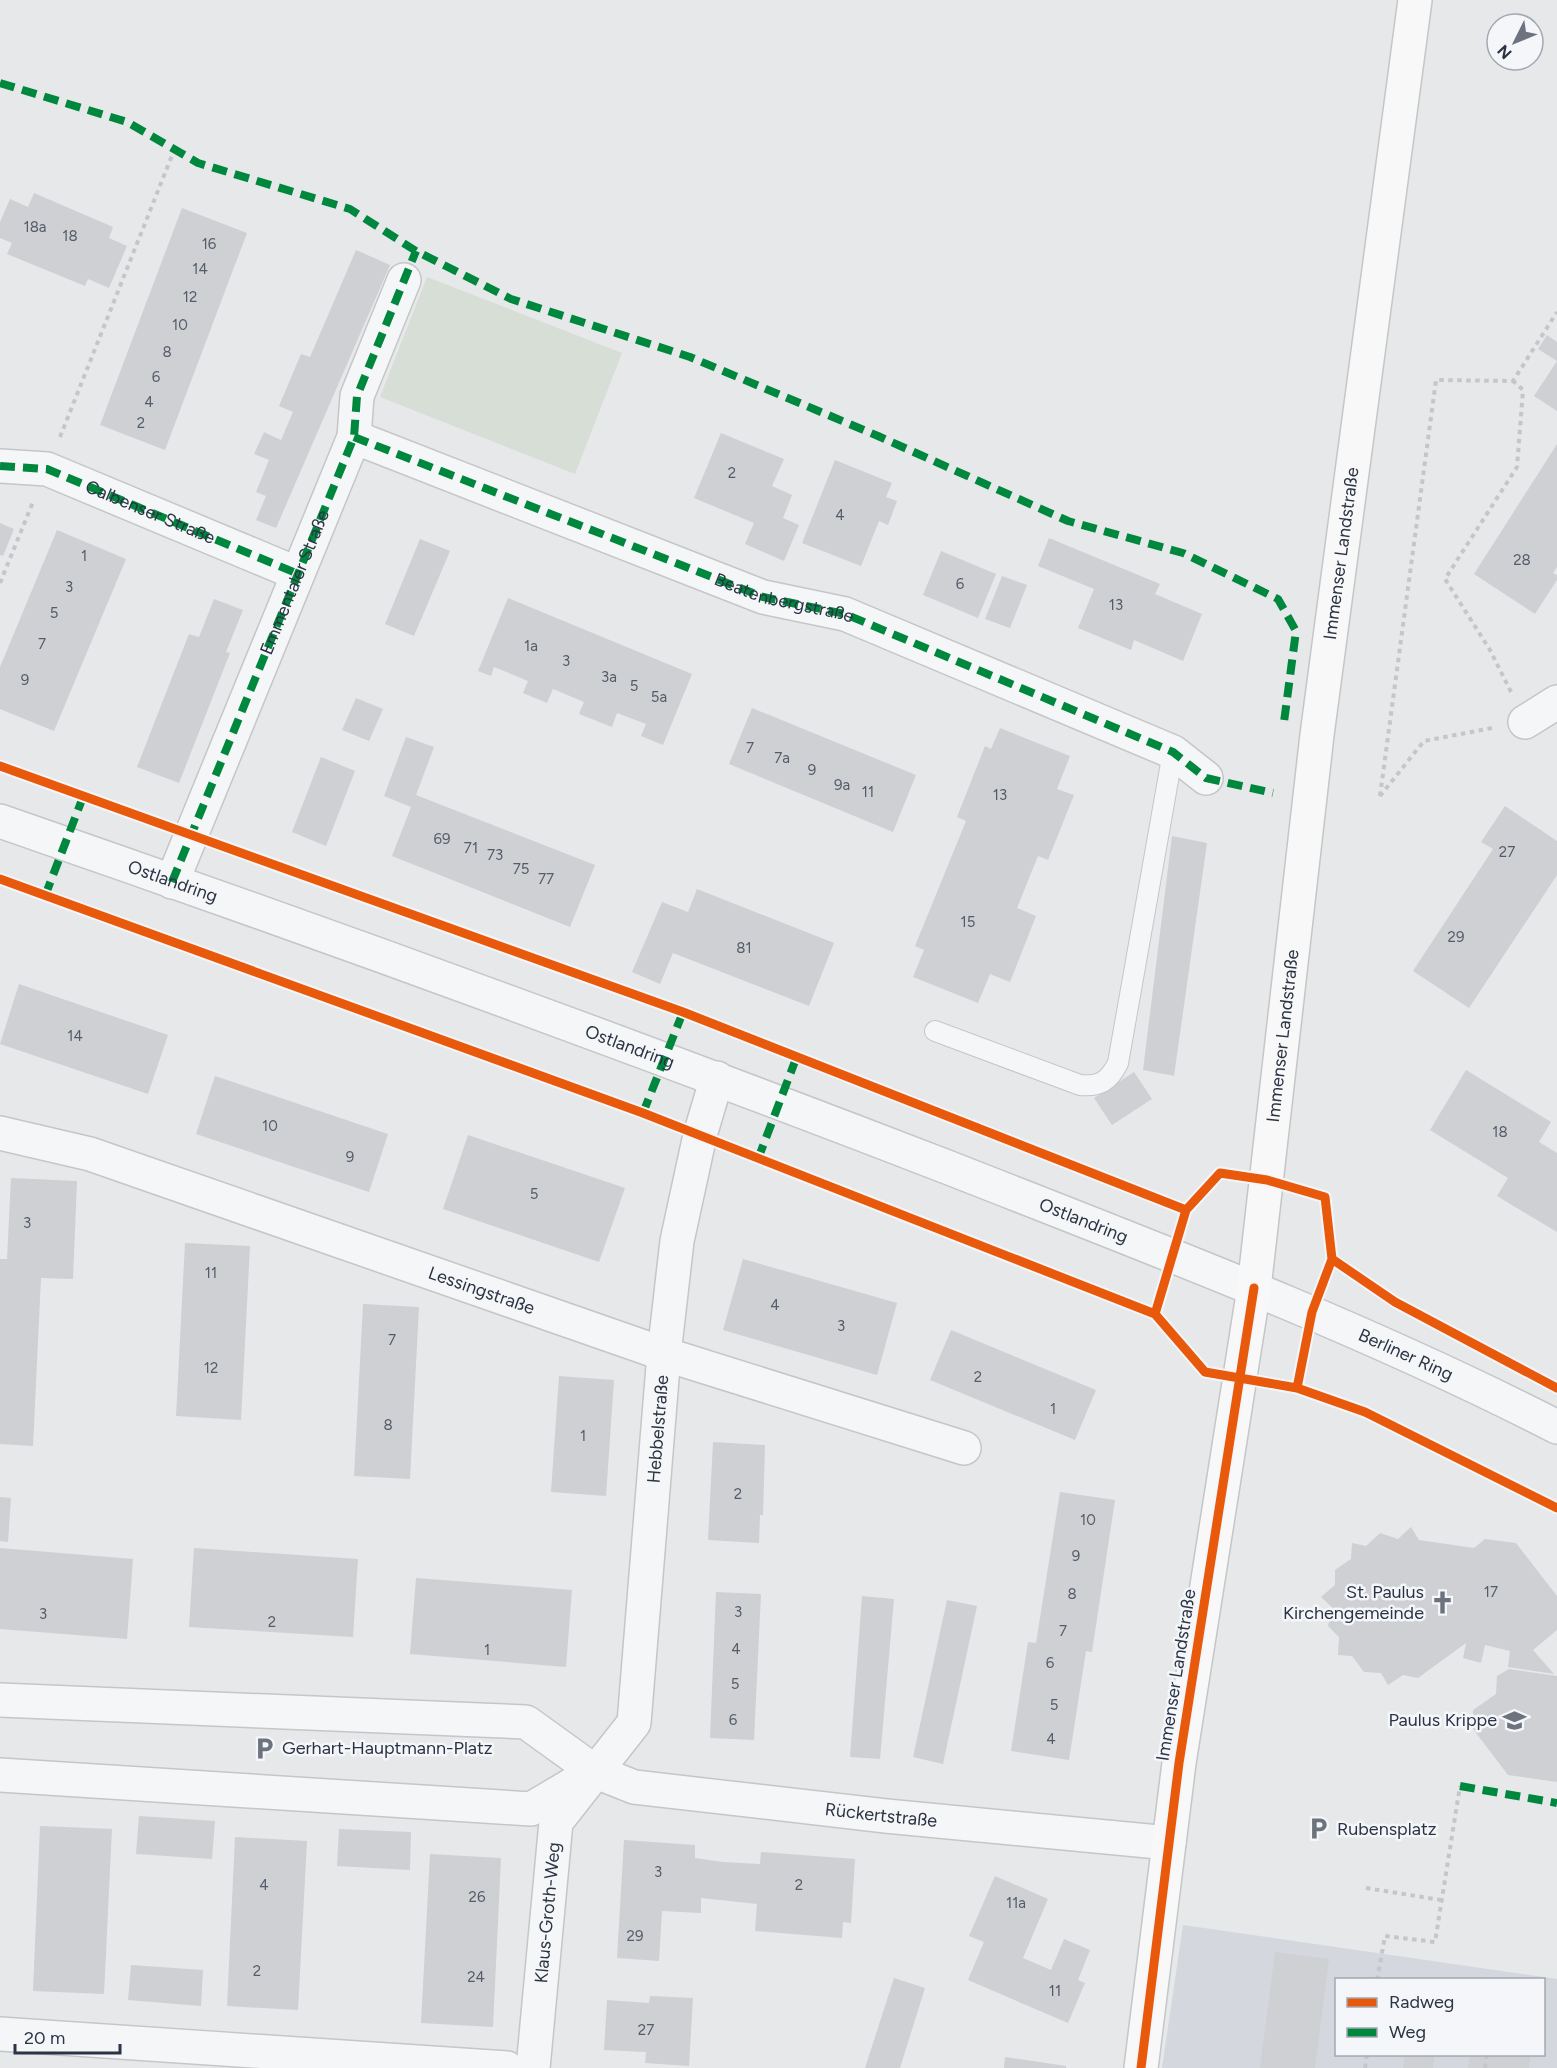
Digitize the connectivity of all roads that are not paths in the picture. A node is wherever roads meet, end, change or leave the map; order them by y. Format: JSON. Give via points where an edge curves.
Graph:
{"nodes":[{"id":1,"x":1415,"y":0,"type":"edge"},
{"id":2,"x":404,"y":280,"type":"dead end"},
{"id":3,"x":354,"y":437,"type":"junction"},
{"id":4,"x":0,"y":466,"type":"edge"},
{"id":5,"x":296,"y":573,"type":"junction"},
{"id":6,"x":1557,"y":702,"type":"edge"},
{"id":7,"x":1525,"y":722,"type":"road end"},
{"id":8,"x":1173,"y":752,"type":"junction"},
{"id":9,"x":1206,"y":778,"type":"dead end"},
{"id":10,"x":2,"y":828,"type":"edge"},
{"id":11,"x":172,"y":882,"type":"junction"},
{"id":12,"x":935,"y":1031,"type":"dead end"},
{"id":13,"x":717,"y":1078,"type":"junction"},
{"id":14,"x":0,"y":1133,"type":"edge"},
{"id":15,"x":1254,"y":1288,"type":"junction"},
{"id":16,"x":664,"y":1354,"type":"junction"},
{"id":17,"x":1557,"y":1427,"type":"edge"},
{"id":18,"x":964,"y":1448,"type":"dead end"},
{"id":19,"x":0,"y":1700,"type":"edge"},
{"id":20,"x":594,"y":1771,"type":"junction"},
{"id":21,"x":0,"y":1775,"type":"edge"},
{"id":22,"x":1170,"y":1843,"type":"junction"},
{"id":23,"x":0,"y":2034,"type":"edge"},
{"id":24,"x":507,"y":2068,"type":"edge"},
{"id":25,"x":533,"y":2068,"type":"edge"},
{"id":26,"x":1141,"y":2068,"type":"edge"}],
"edges":[{"from":1,"to":15,"type":"main road","name":"Immenser Landstraße","via":[[1317,735]]},
{"from":2,"to":3,"type":"street","name":"Emmentaler Straße","via":[[357,396]]},
{"from":3,"to":5,"type":"street","name":"Emmentaler Straße"},
{"from":3,"to":8,"type":"street","name":"Beatenbergstraße","via":[[763,597],[845,614]]},
{"from":4,"to":5,"type":"street","name":"Calbenser Straße","via":[[47,469]]},
{"from":5,"to":11,"type":"street","name":"Emmentaler Straße"},
{"from":6,"to":7,"type":"street"},
{"from":8,"to":9,"type":"street","name":"Beatenbergstraße"},
{"from":8,"to":12,"type":"lane","via":[[1118,1063],[1107,1080],[1099,1085],[1080,1084]]},
{"from":10,"to":11,"type":"street","name":"Ostlandring"},
{"from":11,"to":13,"type":"street","name":"Ostlandring"},
{"from":13,"to":15,"type":"street","name":"Ostlandring"},
{"from":13,"to":16,"type":"street","name":"Hebbelstraße","via":[[677,1241]]},
{"from":14,"to":16,"type":"street","name":"Lessingstraße","via":[[90,1154]]},
{"from":15,"to":17,"type":"street","name":"Berliner Ring","via":[[1459,1377]]},
{"from":15,"to":22,"type":"main road","name":"Immenser Landstraße","via":[[1179,1763]]},
{"from":16,"to":18,"type":"street","name":"Lessingstraße"},
{"from":16,"to":20,"type":"street","name":"Hebbelstraße","via":[[634,1724]]},
{"from":19,"to":20,"type":"street","via":[[526,1722]]},
{"from":20,"to":21,"type":"street","via":[[531,1809]]},
{"from":20,"to":22,"type":"street","name":"Rückertstraße","via":[[634,1787]]},
{"from":20,"to":25,"type":"street","name":"Klaus-Groth-Weg","via":[[556,1822]]},
{"from":22,"to":26,"type":"main road","name":"Immenser Landstraße"},
{"from":23,"to":24,"type":"street"}]}
